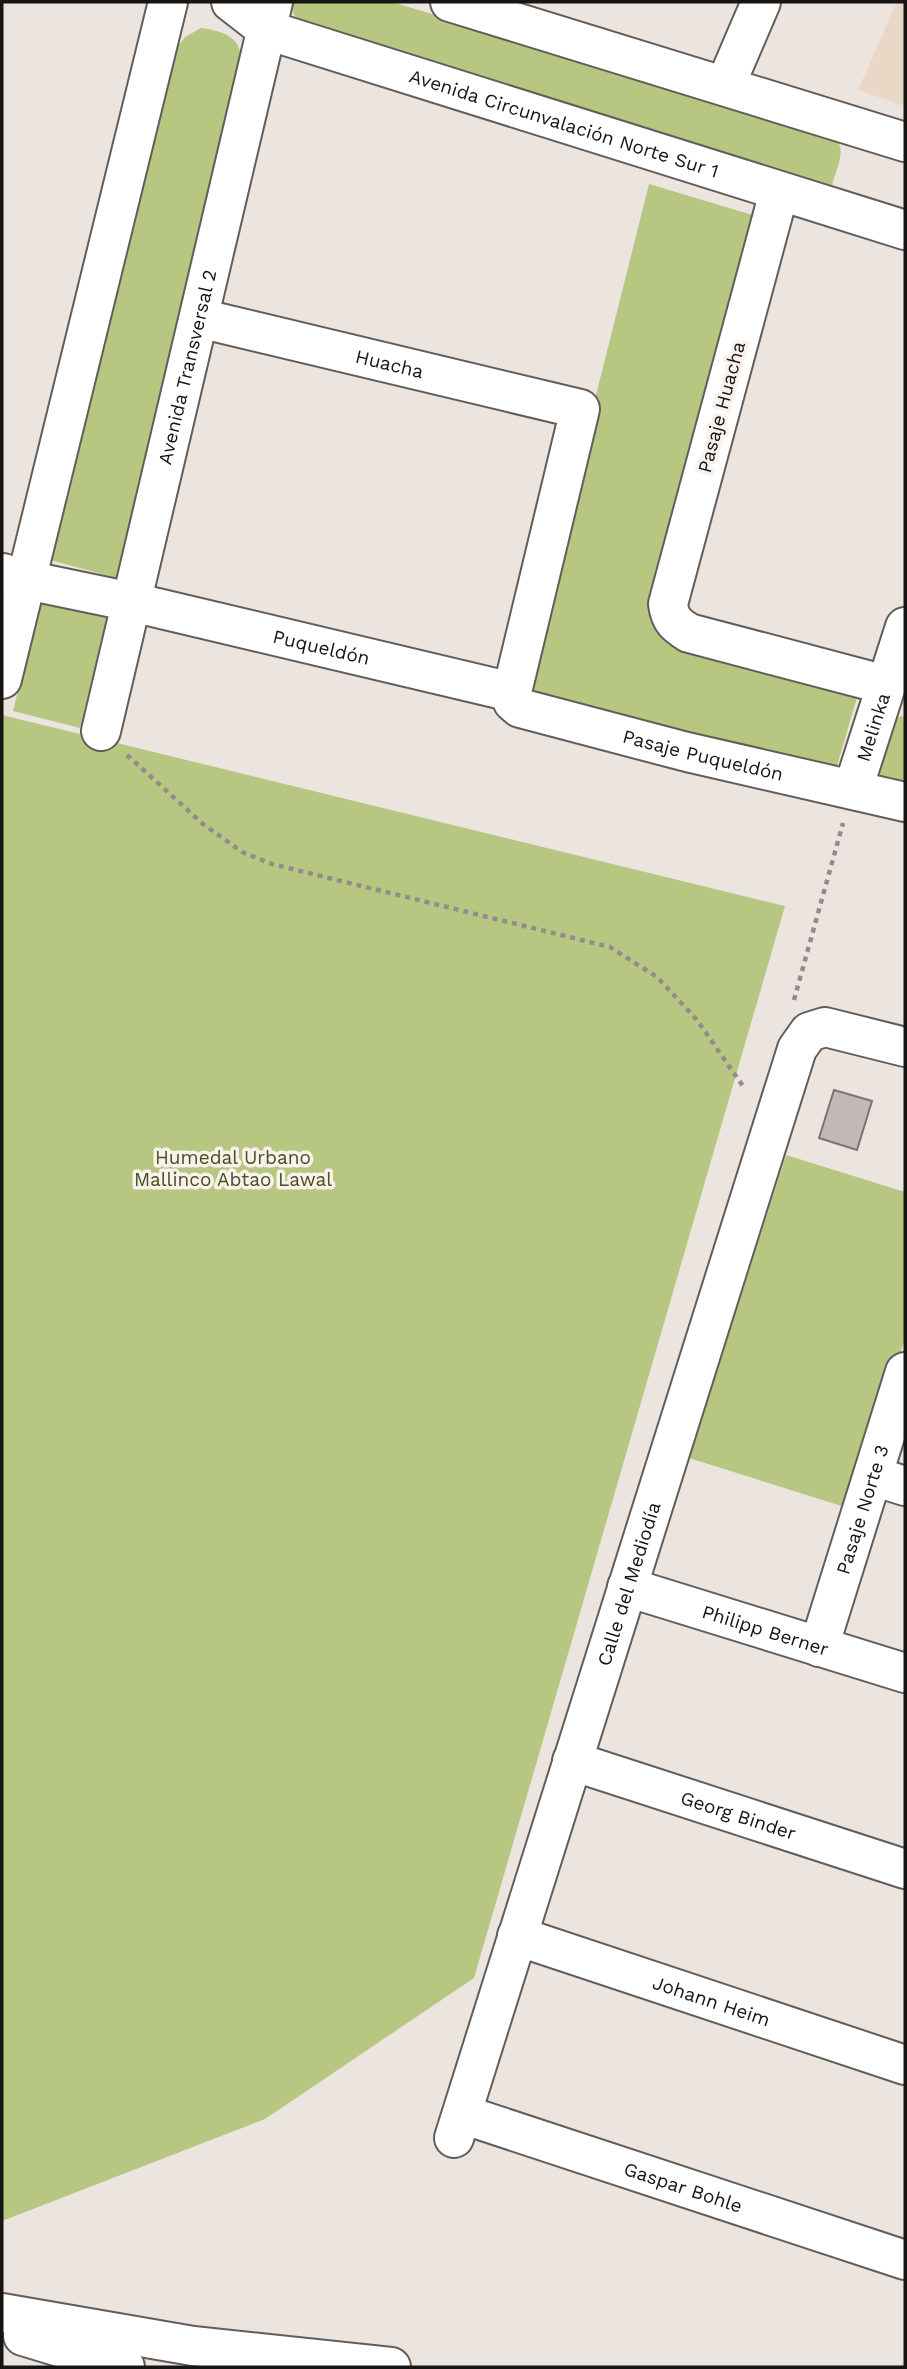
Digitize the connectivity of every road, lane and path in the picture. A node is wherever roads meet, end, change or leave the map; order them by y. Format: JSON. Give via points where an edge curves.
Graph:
{"nodes":[{"id":1,"x":168,"y":2,"type":"edge"},
{"id":2,"x":231,"y":2,"type":"edge"},
{"id":3,"x":450,"y":2,"type":"edge"},
{"id":4,"x":761,"y":2,"type":"edge"},
{"id":5,"x":511,"y":11,"type":"edge"},
{"id":6,"x":270,"y":16,"type":"edge"},
{"id":7,"x":725,"y":86,"type":"junction"},
{"id":8,"x":905,"y":142,"type":"edge"},
{"id":9,"x":779,"y":192,"type":"junction"},
{"id":10,"x":905,"y":230,"type":"edge"},
{"id":11,"x":199,"y":318,"type":"junction"},
{"id":12,"x":14,"y":576,"type":"edge"},
{"id":13,"x":132,"y":602,"type":"junction"},
{"id":14,"x":905,"y":627,"type":"edge"},
{"id":15,"x":2,"y":679,"type":"edge"},
{"id":16,"x":512,"y":692,"type":"junction"},
{"id":17,"x":891,"y":698,"type":"edge"},
{"id":18,"x":101,"y":731,"type":"joint"},
{"id":19,"x":853,"y":789,"type":"junction"},
{"id":20,"x":905,"y":802,"type":"edge"},
{"id":21,"x":809,"y":1032,"type":"junction"},
{"id":22,"x":905,"y":1047,"type":"edge"},
{"id":23,"x":772,"y":1127,"type":"junction"},
{"id":24,"x":905,"y":1372,"type":"edge"},
{"id":25,"x":889,"y":1481,"type":"edge"},
{"id":26,"x":627,"y":1587,"type":"junction"},
{"id":27,"x":819,"y":1647,"type":"junction"},
{"id":28,"x":905,"y":1674,"type":"edge"},
{"id":29,"x":572,"y":1761,"type":"junction"},
{"id":30,"x":905,"y":1869,"type":"edge"},
{"id":31,"x":517,"y":1936,"type":"junction"},
{"id":32,"x":905,"y":2065,"type":"edge"},
{"id":33,"x":458,"y":2126,"type":"joint"},
{"id":34,"x":905,"y":2260,"type":"edge"},
{"id":35,"x":2,"y":2313,"type":"edge"},
{"id":36,"x":2,"y":2328,"type":"edge"},
{"id":37,"x":125,"y":2367,"type":"edge"},
{"id":38,"x":391,"y":2367,"type":"edge"}],
"edges":[{"from":1,"to":12,"type":"street"},
{"from":2,"to":6,"type":"street","name":"Avenida Circunvalación Norte Sur 1"},
{"from":3,"to":5,"type":"street"},
{"from":4,"to":7,"type":"street"},
{"from":5,"to":7,"type":"street"},
{"from":6,"to":9,"type":"street","name":"Avenida Circunvalación Norte Sur 1"},
{"from":6,"to":11,"type":"street","name":"Avenida Transversal 2"},
{"from":7,"to":8,"type":"street"},
{"from":9,"to":10,"type":"street","name":"Avenida Circunvalación Norte Sur 1"},
{"from":9,"to":17,"type":"street","name":"Pasaje Huacha","via":[[668,604],[673,622],[689,633]]},
{"from":11,"to":13,"type":"street","name":"Avenida Transversal 2"},
{"from":11,"to":16,"type":"street","name":"Huacha","via":[[580,409]]},
{"from":12,"to":13,"type":"street","name":"Puqueldón"},
{"from":12,"to":15,"type":"street"},
{"from":13,"to":16,"type":"street","name":"Puqueldón"},
{"from":13,"to":18,"type":"street","name":"Avenida Transversal 2"},
{"from":14,"to":17,"type":"street","name":"Melinka"},
{"from":16,"to":19,"type":"street","name":"Pasaje Puqueldón","via":[[513,702],[520,708]]},
{"from":17,"to":19,"type":"street","name":"Melinka"},
{"from":18,"to":23,"type":"path","via":[[203,824],[242,852],[272,864],[610,947],[657,977],[697,1020]]},
{"from":19,"to":20,"type":"street","name":"Pasaje Puqueldón"},
{"from":19,"to":21,"type":"path","via":[[794,1000]]},
{"from":21,"to":22,"type":"street","via":[[825,1027]]},
{"from":21,"to":23,"type":"street","name":"Calle del Mediodía","via":[[797,1049]]},
{"from":23,"to":26,"type":"street","name":"Calle del Mediodía"},
{"from":24,"to":25,"type":"street","name":"Pasaje Norte 3"},
{"from":25,"to":27,"type":"street","name":"Pasaje Norte 3"},
{"from":26,"to":27,"type":"street","name":"Philipp Berner"},
{"from":26,"to":29,"type":"street","name":"Calle del Mediodía"},
{"from":27,"to":28,"type":"street","name":"Philipp Berner"},
{"from":29,"to":30,"type":"street","name":"Georg Binder"},
{"from":29,"to":31,"type":"street","name":"Calle del Mediodía"},
{"from":31,"to":32,"type":"street","name":"Johann Heim"},
{"from":31,"to":33,"type":"street","name":"Calle del Mediodía"},
{"from":33,"to":34,"type":"street","name":"Gaspar Bohle"},
{"from":35,"to":38,"type":"street","via":[[193,2346]]},
{"from":36,"to":37,"type":"street"}]}
